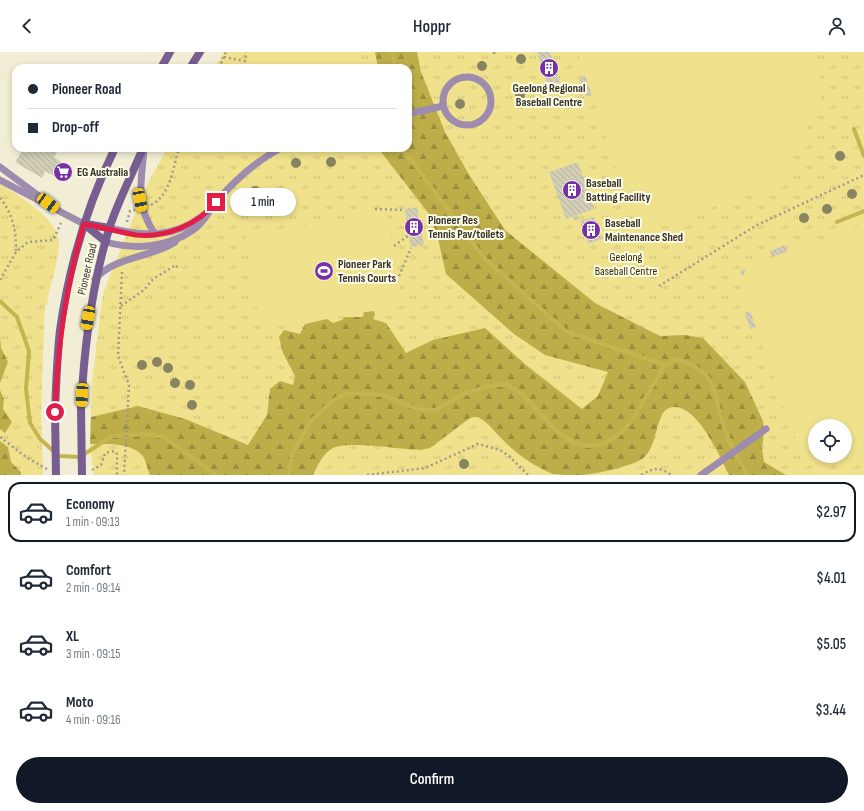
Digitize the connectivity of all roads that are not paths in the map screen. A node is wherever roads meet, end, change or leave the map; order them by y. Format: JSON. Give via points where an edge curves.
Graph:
{"nodes":[{"id":1,"x":170,"y":52,"type":"edge"},
{"id":2,"x":200,"y":52,"type":"edge"},
{"id":3,"x":163,"y":64,"type":"edge"},
{"id":4,"x":192,"y":64,"type":"edge"},
{"id":5,"x":443,"y":106,"type":"junction"},
{"id":6,"x":412,"y":113,"type":"edge"},
{"id":7,"x":113,"y":152,"type":"edge"},
{"id":8,"x":142,"y":152,"type":"edge"},
{"id":9,"x":144,"y":152,"type":"edge"},
{"id":10,"x":275,"y":152,"type":"edge"},
{"id":11,"x":1,"y":168,"type":"edge"},
{"id":12,"x":0,"y":180,"type":"edge"},
{"id":13,"x":26,"y":194,"type":"junction"},
{"id":14,"x":213,"y":207,"type":"junction"},
{"id":15,"x":62,"y":213,"type":"junction"},
{"id":16,"x":84,"y":224,"type":"junction"},
{"id":17,"x":109,"y":228,"type":"junction"},
{"id":18,"x":194,"y":230,"type":"junction"},
{"id":19,"x":155,"y":234,"type":"junction"},
{"id":20,"x":106,"y":242,"type":"junction"},
{"id":21,"x":95,"y":279,"type":"junction"},
{"id":22,"x":766,"y":429,"type":"dead end"},
{"id":23,"x":56,"y":475,"type":"edge"},
{"id":24,"x":82,"y":475,"type":"edge"},
{"id":25,"x":701,"y":475,"type":"edge"}],
"edges":[{"from":1,"to":3,"type":"main road"},
{"from":2,"to":4,"type":"main road"},
{"from":5,"to":5,"type":"lane","via":[[447,88],[458,79],[479,80],[490,94],[488,112],[476,124],[456,123],[446,114]]},
{"from":5,"to":6,"type":"lane"},
{"from":7,"to":16,"type":"main road","name":"Pioneer Road"},
{"from":8,"to":17,"type":"main road","name":"Pioneer Road"},
{"from":9,"to":19,"type":"lane","via":[[140,200],[146,221]]},
{"from":10,"to":14,"type":"lane","via":[[243,174]]},
{"from":11,"to":13,"type":"lane","via":[[2,173]]},
{"from":11,"to":15,"type":"lane"},
{"from":12,"to":13,"type":"lane"},
{"from":13,"to":15,"type":"lane"},
{"from":14,"to":18,"type":"lane"},
{"from":14,"to":19,"type":"lane","via":[[192,223]]},
{"from":15,"to":16,"type":"lane"},
{"from":16,"to":17,"type":"main road"},
{"from":16,"to":20,"type":"main road"},
{"from":16,"to":23,"type":"main road","name":"Pioneer Road","bridge":true,"via":[[61,323],[55,412]]},
{"from":17,"to":19,"type":"lane","via":[[136,235]]},
{"from":17,"to":20,"type":"main road","name":"Pioneer Road"},
{"from":18,"to":20,"type":"lane","via":[[181,237],[138,248]]},
{"from":18,"to":21,"type":"lane","via":[[157,252],[105,270]]},
{"from":20,"to":21,"type":"main road","name":"Pioneer Road"},
{"from":21,"to":24,"type":"main road","name":"Pioneer Road","bridge":true,"via":[[84,354],[81,409]]},
{"from":22,"to":25,"type":"lane"}]}
